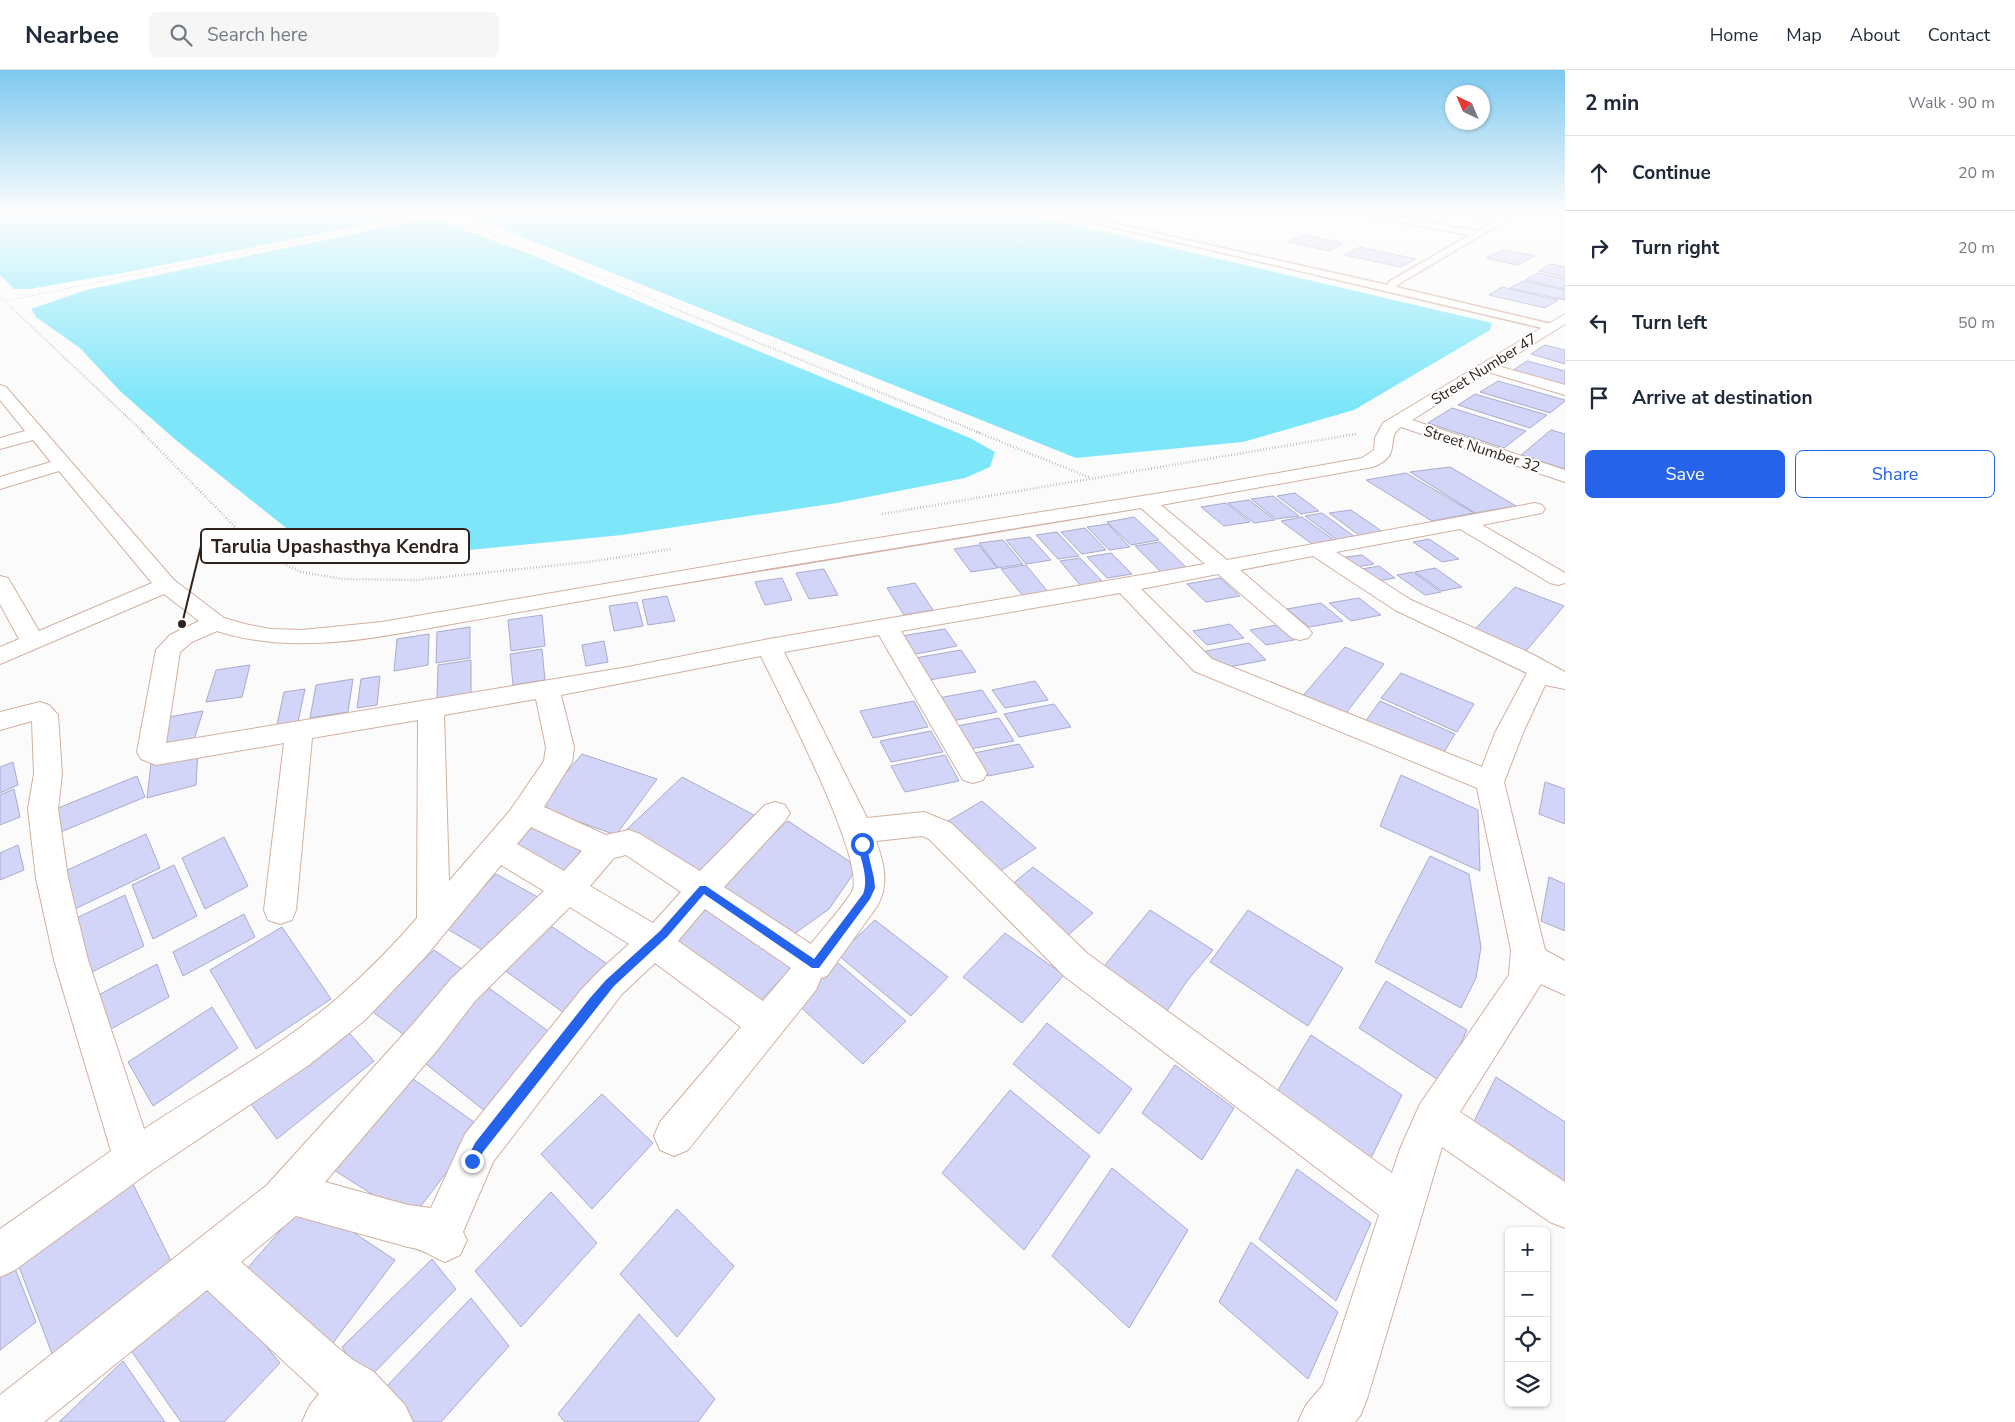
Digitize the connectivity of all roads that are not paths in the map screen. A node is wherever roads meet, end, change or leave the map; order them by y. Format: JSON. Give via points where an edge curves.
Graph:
{"nodes":[{"id":1,"x":1333,"y":275,"type":"edge"},
{"id":2,"x":1407,"y":275,"type":"edge"},
{"id":3,"x":1390,"y":288,"type":"junction"},
{"id":4,"x":1565,"y":318,"type":"edge"},
{"id":5,"x":1558,"y":329,"type":"edge"},
{"id":6,"x":1486,"y":367,"type":"junction"},
{"id":7,"x":0,"y":390,"type":"edge"},
{"id":8,"x":1565,"y":390,"type":"edge"},
{"id":9,"x":7,"y":408,"type":"edge"},
{"id":10,"x":1397,"y":423,"type":"junction"},
{"id":11,"x":36,"y":433,"type":"junction"},
{"id":12,"x":0,"y":444,"type":"edge"},
{"id":13,"x":64,"y":464,"type":"junction"},
{"id":14,"x":1565,"y":476,"type":"edge"},
{"id":15,"x":0,"y":483,"type":"edge"},
{"id":16,"x":1145,"y":502,"type":"junction"},
{"id":17,"x":1535,"y":509,"type":"dead end"},
{"id":18,"x":1463,"y":522,"type":"junction"},
{"id":19,"x":1316,"y":549,"type":"junction"},
{"id":20,"x":1221,"y":566,"type":"junction"},
{"id":21,"x":1558,"y":578,"type":"dead end"},
{"id":22,"x":0,"y":584,"type":"edge"},
{"id":23,"x":1124,"y":585,"type":"junction"},
{"id":24,"x":166,"y":586,"type":"junction"},
{"id":25,"x":216,"y":623,"type":"junction"},
{"id":26,"x":886,"y":627,"type":"junction"},
{"id":27,"x":1300,"y":633,"type":"dead end"},
{"id":28,"x":33,"y":642,"type":"junction"},
{"id":29,"x":769,"y":647,"type":"junction"},
{"id":30,"x":0,"y":656,"type":"edge"},
{"id":31,"x":1561,"y":681,"type":"edge"},
{"id":32,"x":547,"y":689,"type":"junction"},
{"id":33,"x":431,"y":708,"type":"junction"},
{"id":34,"x":0,"y":721,"type":"edge"},
{"id":35,"x":299,"y":730,"type":"junction"},
{"id":36,"x":973,"y":773,"type":"dead end"},
{"id":37,"x":1490,"y":782,"type":"junction"},
{"id":38,"x":526,"y":812,"type":"junction"},
{"id":39,"x":775,"y":813,"type":"dead end"},
{"id":40,"x":857,"y":830,"type":"junction"},
{"id":41,"x":498,"y":848,"type":"junction"},
{"id":42,"x":604,"y":848,"type":"junction"},
{"id":43,"x":568,"y":889,"type":"junction"},
{"id":44,"x":703,"y":889,"type":"junction"},
{"id":45,"x":280,"y":910,"type":"dead end"},
{"id":46,"x":434,"y":922,"type":"junction"},
{"id":47,"x":654,"y":944,"type":"junction"},
{"id":48,"x":1528,"y":958,"type":"junction"},
{"id":49,"x":1565,"y":978,"type":"edge"},
{"id":50,"x":804,"y":979,"type":"dead end"},
{"id":51,"x":765,"y":1024,"type":"junction"},
{"id":52,"x":1434,"y":1118,"type":"junction"},
{"id":53,"x":674,"y":1136,"type":"dead end"},
{"id":54,"x":134,"y":1159,"type":"junction"},
{"id":55,"x":288,"y":1193,"type":"junction"},
{"id":56,"x":1403,"y":1207,"type":"junction"},
{"id":57,"x":1565,"y":1207,"type":"edge"},
{"id":58,"x":0,"y":1255,"type":"edge"},
{"id":59,"x":208,"y":1261,"type":"junction"},
{"id":60,"x":357,"y":1411,"type":"edge"},
{"id":61,"x":5,"y":1422,"type":"edge"},
{"id":62,"x":1323,"y":1422,"type":"edge"}],
"edges":[{"from":1,"to":3,"type":"lane"},
{"from":2,"to":3,"type":"lane"},
{"from":3,"to":5,"type":"lane"},
{"from":4,"to":5,"type":"street","name":"Street Number 47"},
{"from":5,"to":6,"type":"street","name":"Street Number 47"},
{"from":6,"to":8,"type":"street"},
{"from":6,"to":10,"type":"street","name":"Street Number 47"},
{"from":7,"to":9,"type":"street"},
{"from":9,"to":11,"type":"street"},
{"from":10,"to":14,"type":"street","name":"Street Number 32"},
{"from":10,"to":16,"type":"street","via":[[1384,438],[1383,452],[1366,463]]},
{"from":11,"to":12,"type":"street"},
{"from":11,"to":13,"type":"street"},
{"from":13,"to":15,"type":"street"},
{"from":13,"to":24,"type":"street"},
{"from":16,"to":20,"type":"street"},
{"from":16,"to":25,"type":"street","via":[[809,555],[382,629],[302,637],[270,636]]},
{"from":17,"to":18,"type":"street"},
{"from":18,"to":19,"type":"street"},
{"from":18,"to":21,"type":"street"},
{"from":19,"to":20,"type":"street"},
{"from":19,"to":31,"type":"street","via":[[1403,605]]},
{"from":20,"to":23,"type":"street"},
{"from":20,"to":27,"type":"street"},
{"from":22,"to":28,"type":"street"},
{"from":23,"to":26,"type":"street"},
{"from":23,"to":37,"type":"street","via":[[1203,665]]},
{"from":24,"to":25,"type":"street"},
{"from":24,"to":28,"type":"street"},
{"from":25,"to":35,"type":"street","via":[[183,637],[168,650],[152,754]]},
{"from":26,"to":29,"type":"street"},
{"from":26,"to":36,"type":"street"},
{"from":28,"to":30,"type":"street"},
{"from":29,"to":32,"type":"street"},
{"from":29,"to":40,"type":"street"},
{"from":31,"to":37,"type":"street","via":[[1539,676],[1536,680],[1509,733]]},
{"from":32,"to":33,"type":"street"},
{"from":32,"to":38,"type":"street","via":[[560,747],[558,762]]},
{"from":33,"to":35,"type":"street"},
{"from":33,"to":46,"type":"street"},
{"from":34,"to":54,"type":"street","via":[[30,712],[40,711],[45,715],[48,774],[43,810],[52,878],[74,968]]},
{"from":35,"to":45,"type":"street"},
{"from":37,"to":48,"type":"street"},
{"from":38,"to":41,"type":"street"},
{"from":38,"to":42,"type":"street"},
{"from":39,"to":44,"type":"street"},
{"from":40,"to":44,"type":"street","via":[[870,888],[815,965]]},
{"from":40,"to":56,"type":"street","via":[[924,824],[940,831],[1076,965]]},
{"from":41,"to":43,"type":"street"},
{"from":41,"to":46,"type":"street"},
{"from":42,"to":43,"type":"street"},
{"from":42,"to":44,"type":"street","via":[[628,842]]},
{"from":43,"to":47,"type":"street"},
{"from":43,"to":55,"type":"street","via":[[463,990]]},
{"from":44,"to":47,"type":"street"},
{"from":46,"to":54,"type":"street","via":[[329,1027]]},
{"from":47,"to":51,"type":"street"},
{"from":47,"to":55,"type":"street","via":[[604,989],[479,1148],[443,1238],[430,1229]]},
{"from":48,"to":49,"type":"street"},
{"from":48,"to":52,"type":"street","via":[[1525,981]]},
{"from":50,"to":51,"type":"street"},
{"from":51,"to":53,"type":"street"},
{"from":52,"to":56,"type":"street","via":[[1420,1150]]},
{"from":52,"to":57,"type":"street"},
{"from":54,"to":58,"type":"street"},
{"from":55,"to":59,"type":"street"},
{"from":56,"to":62,"type":"street","via":[[1343,1398]]},
{"from":59,"to":60,"type":"street","via":[[336,1377]]},
{"from":59,"to":61,"type":"street"}]}
